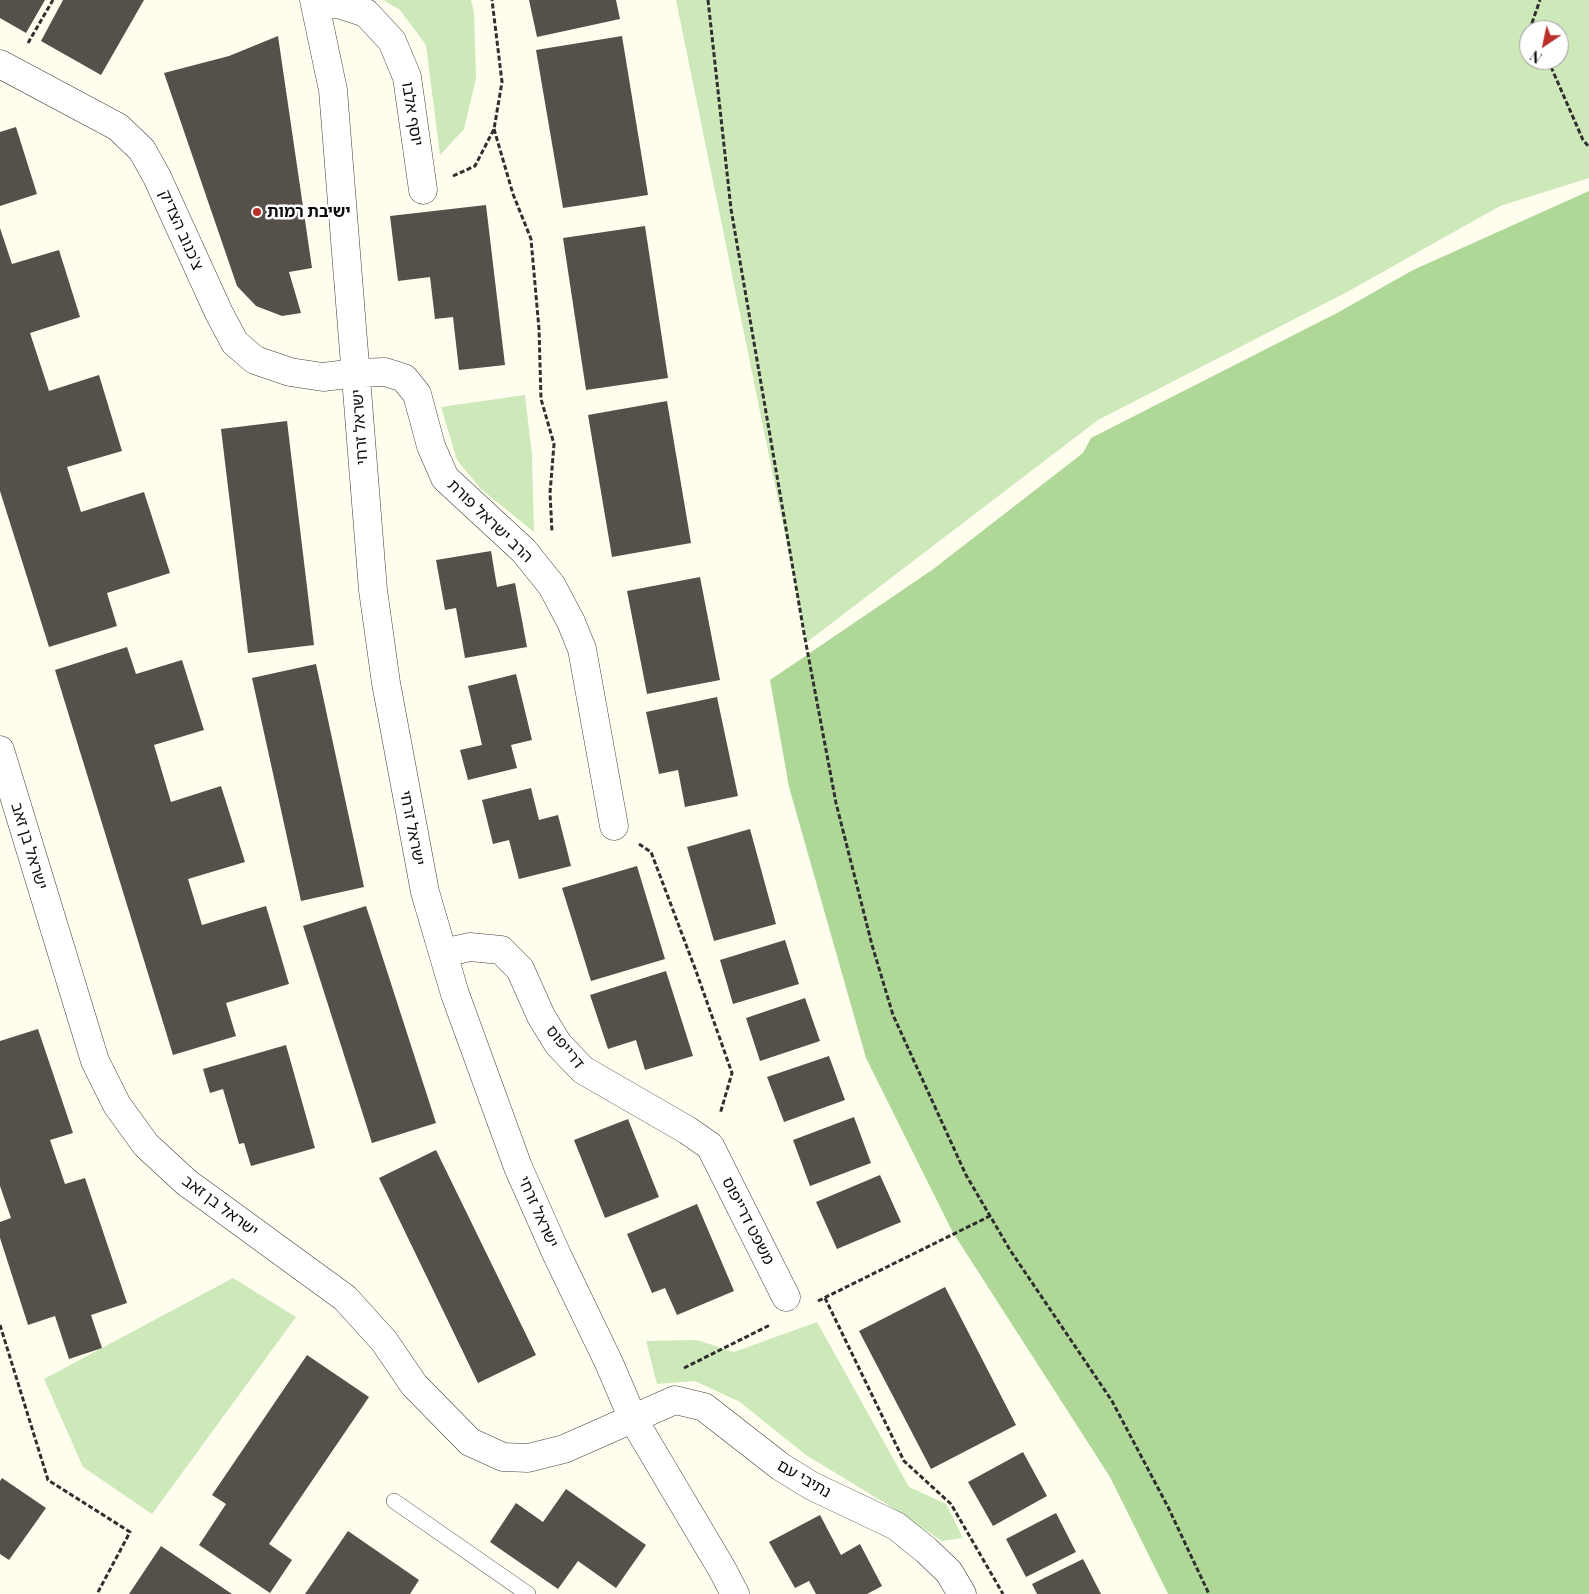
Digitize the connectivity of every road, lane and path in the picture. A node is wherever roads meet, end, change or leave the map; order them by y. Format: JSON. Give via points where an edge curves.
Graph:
{"nodes":[{"id":1,"x":53,"y":0,"type":"edge"},
{"id":2,"x":492,"y":0,"type":"edge"},
{"id":3,"x":708,"y":0,"type":"edge"},
{"id":4,"x":1540,"y":0,"type":"edge"},
{"id":5,"x":315,"y":3,"type":"edge"},
{"id":6,"x":1533,"y":20,"type":"edge"},
{"id":7,"x":6,"y":67,"type":"edge"},
{"id":8,"x":1552,"y":70,"type":"edge"},
{"id":9,"x":494,"y":129,"type":"junction"},
{"id":10,"x":1589,"y":147,"type":"edge"},
{"id":11,"x":423,"y":190,"type":"joint"},
{"id":12,"x":356,"y":372,"type":"junction"},
{"id":13,"x":552,"y":538,"type":"dead end"},
{"id":14,"x":0,"y":750,"type":"edge"},
{"id":15,"x":614,"y":826,"type":"joint"},
{"id":16,"x":443,"y":953,"type":"junction"},
{"id":17,"x":710,"y":1146,"type":"junction"},
{"id":18,"x":786,"y":1297,"type":"dead end"},
{"id":19,"x":825,"y":1298,"type":"dead end"},
{"id":20,"x":0,"y":1325,"type":"edge"},
{"id":21,"x":633,"y":1419,"type":"junction"},
{"id":22,"x":394,"y":1501,"type":"dead end"},
{"id":23,"x":96,"y":1594,"type":"edge"},
{"id":24,"x":528,"y":1594,"type":"edge"},
{"id":25,"x":735,"y":1594,"type":"edge"},
{"id":26,"x":962,"y":1594,"type":"edge"},
{"id":27,"x":1003,"y":1594,"type":"edge"},
{"id":28,"x":1210,"y":1594,"type":"edge"}],
"edges":[{"from":1,"to":7,"type":"path"},
{"from":2,"to":9,"type":"path","via":[[502,82]]},
{"from":3,"to":28,"type":"path","via":[[732,209],[804,633],[836,803],[893,1015],[966,1175],[1010,1250],[1112,1401]]},
{"from":4,"to":6,"type":"path"},
{"from":5,"to":11,"type":"street","name":"יוסף אלבו","via":[[338,4],[366,13],[392,41],[407,77]]},
{"from":5,"to":12,"type":"street","name":"ישראל זרחי","via":[[333,90]]},
{"from":7,"to":12,"type":"street","name":"צ'כנוב הצדיק","via":[[118,128],[142,150],[235,343],[255,360],[290,372],[323,377]]},
{"from":8,"to":10,"type":"path"},
{"from":9,"to":11,"type":"path","via":[[475,166]]},
{"from":9,"to":13,"type":"path","via":[[512,194],[531,239],[541,399],[554,444],[550,493]]},
{"from":12,"to":15,"type":"street","name":"הרב ישראל פורת","via":[[385,372],[404,378],[417,394],[431,446],[445,478],[524,551],[552,586],[582,649]]},
{"from":12,"to":16,"type":"street","name":"ישראל זרחי","via":[[373,590],[386,683],[425,892]]},
{"from":14,"to":21,"type":"street","name":"ישראל בן זאב","via":[[95,1061],[117,1105],[146,1145],[186,1182],[345,1298],[384,1341],[414,1384],[470,1442],[503,1457],[528,1458],[564,1450]]},
{"from":15,"to":17,"type":"path","via":[[652,852],[732,1073]]},
{"from":16,"to":17,"type":"street","name":"דרייפוס","via":[[470,947],[501,950],[520,969],[541,1016],[558,1044],[583,1070]]},
{"from":16,"to":21,"type":"street","name":"ישראל זרחי","via":[[518,1167]]},
{"from":17,"to":18,"type":"street","name":"משפט דרייפוס"},
{"from":19,"to":27,"type":"path","via":[[904,1461],[950,1504]]},
{"from":20,"to":23,"type":"path","via":[[48,1480],[130,1532]]},
{"from":21,"to":25,"type":"street","name":"ישראל זרחי"},
{"from":21,"to":26,"type":"street","name":"נתיבי עם","via":[[676,1400],[704,1407],[781,1467],[812,1486],[896,1526],[950,1572]]},
{"from":22,"to":24,"type":"lane"}]}
